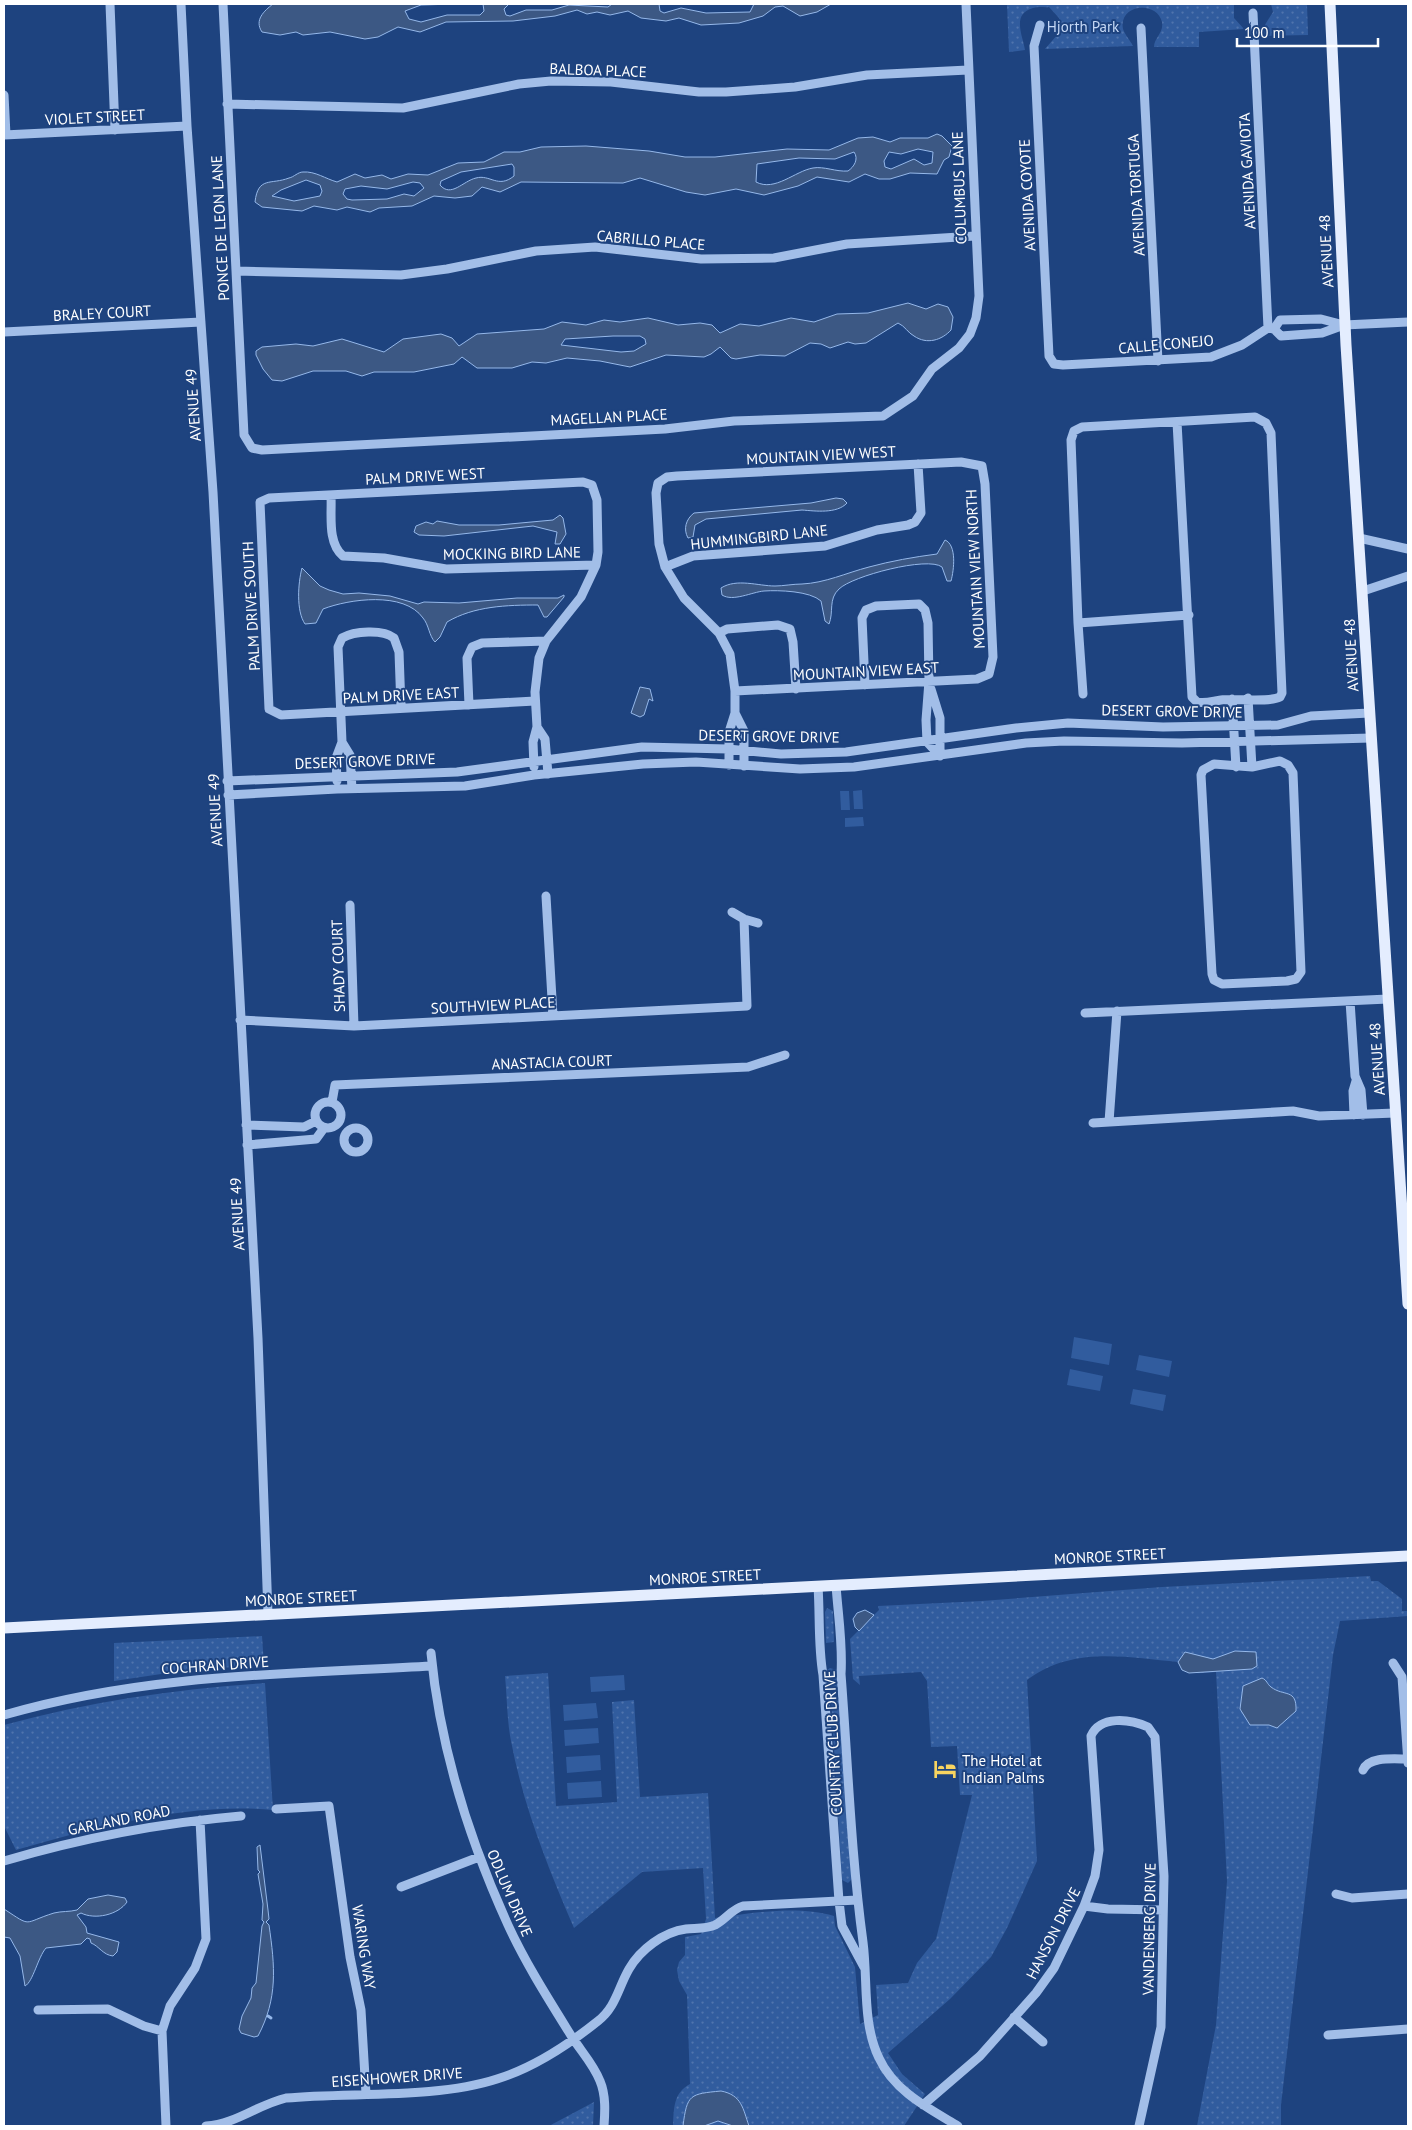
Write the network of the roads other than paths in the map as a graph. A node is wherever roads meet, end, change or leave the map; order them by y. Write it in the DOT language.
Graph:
graph roads {
  1 [pos="110,4"];
  2 [pos="182,4"];
  3 [pos="223,4"];
  4 [pos="966,4"];
  5 [pos="1330,4"];
  6 [pos="1253,13"];
  7 [pos="1040,25"];
  8 [pos="1141,28"];
  9 [pos="968,70"];
  10 [pos="4,95"];
  11 [pos="227,104"];
  12 [pos="187,126"];
  13 [pos="115,130"];
  14 [pos="5,135"];
  15 [pos="975,236"];
  16 [pos="236,271"];
  17 [pos="201,322"];
  18 [pos="1408,322"];
  19 [pos="1344,325"];
  20 [pos="1271,328"];
  21 [pos="4,332"];
  22 [pos="944,358"];
  23 [pos="1158,361"];
  24 [pos="1054,364"];
  25 [pos="1177,422"];
  26 [pos="252,448"];
  27 [pos="918,464"];
  28 [pos="984,471"];
  29 [pos="331,496"];
  30 [pos="260,502"];
  31 [pos="1359,538"];
  32 [pos="1408,549"];
  33 [pos="596,565"];
  34 [pos="665,567"];
  35 [pos="1408,576"];
  36 [pos="1363,591"];
  37 [pos="1189,615"];
  38 [pos="1078,623"];
  39 [pos="719,633"];
  40 [pos="546,641"];
  41 [pos="993,666"];
  42 [pos="929,681"];
  43 [pos="865,685"];
  44 [pos="796,689"];
  45 [pos="735,692"];
  46 [pos="1083,694"];
  47 [pos="1248,698"];
  48 [pos="1232,699"];
  49 [pos="535,701"];
  50 [pos="469,705"];
  51 [pos="401,708"];
  52 [pos="269,709"];
  53 [pos="341,712"];
  54 [pos="735,713"];
  55 [pos="1369,713"];
  56 [pos="1278,725"];
  57 [pos="1234,726"];
  58 [pos="1249,726"];
  59 [pos="537,727"];
  60 [pos="1371,738"];
  61 [pos="941,740"];
  62 [pos="1234,740"];
  63 [pos="1250,740"];
  64 [pos="1279,740"];
  65 [pos="342,742"];
  66 [pos="927,742"];
  67 [pos="728,749"];
  68 [pos="744,750"];
  69 [pos="940,756"];
  70 [pos="547,760"];
  71 [pos="533,761"];
  72 [pos="728,765"];
  73 [pos="744,766"];
  74 [pos="1252,767"];
  75 [pos="1236,768"];
  76 [pos="548,774"];
  77 [pos="534,775"];
  78 [pos="337,776"];
  79 [pos="352,776"];
  80 [pos="227,781"];
  81 [pos="352,788"];
  82 [pos="337,789"];
  83 [pos="228,795"];
  84 [pos="546,896"];
  85 [pos="350,905"];
  86 [pos="732,912"];
  87 [pos="744,919"];
  88 [pos="758,923"];
  89 [pos="1388,999"];
  90 [pos="1350,1002"];
  91 [pos="1117,1011"];
  92 [pos="1085,1013"];
  93 [pos="553,1016"];
  94 [pos="240,1020"];
  95 [pos="354,1026"];
  96 [pos="785,1055"];
  97 [pos="332,1102"];
  98 [pos="1396,1112"];
  99 [pos="1359,1115"];
  100 [pos="316,1121"];
  101 [pos="1109,1122"];
  102 [pos="1094,1123"];
  103 [pos="338,1124"];
  104 [pos="246,1125"];
  105 [pos="324,1128"];
  106 [pos="348,1132"];
  107 [pos="247,1145"];
  108 [pos="1408,1304"];
  109 [pos="1408,1556"];
  110 [pos="836,1585"];
  111 [pos="818,1586"];
  112 [pos="268,1614"];
  113 [pos="4,1628"];
  114 [pos="431,1653"];
  115 [pos="1393,1663"];
  116 [pos="432,1666"];
  117 [pos="4,1714"];
  118 [pos="1153,1730"];
  119 [pos="1408,1758"];
  120 [pos="1408,1763"];
  121 [pos="1362,1770"];
  122 [pos="276,1809"];
  123 [pos="241,1816"];
  124 [pos="200,1820"];
  125 [pos="479,1857"];
  126 [pos="4,1861"];
  127 [pos="401,1887"];
  128 [pos="1336,1894"];
  129 [pos="1408,1894"];
  130 [pos="857,1900"];
  131 [pos="838,1901"];
  132 [pos="1084,1906"];
  133 [pos="1163,1910"];
  134 [pos="866,1971"];
  135 [pos="38,2010"];
  136 [pos="1014,2017"];
  137 [pos="1408,2029"];
  138 [pos="162,2031"];
  139 [pos="1328,2035"];
  140 [pos="573,2039"];
  141 [pos="1043,2042"];
  142 [pos="366,2094"];
  143 [pos="923,2105"];
  144 [pos="166,2126"];
  145 [pos="206,2126"];
  146 [pos="604,2126"];
  147 [pos="958,2126"];
  148 [pos="1139,2126"];
  1 -- 13 [label="street"];
  2 -- 12 [label="street, AVENUE 49"];
  3 -- 11 [label="street, PONCE DE LEON LANE"];
  4 -- 9 [label="street, COLUMBUS LANE"];
  5 -- 19 [label="main road, AVENUE 48"];
  6 -- 20 [label="street, AVENIDA GAVIOTA"];
  7 -- 24 [label="street, AVENIDA COYOTE"];
  8 -- 23 [label="street, AVENIDA TORTUGA"];
  9 -- 11 [label="street, BALBOA PLACE"];
  9 -- 15 [label="street, COLUMBUS LANE"];
  10 -- 14 [label="street"];
  11 -- 16 [label="street, PONCE DE LEON LANE"];
  12 -- 13 [label="street, VIOLET STREET"];
  12 -- 17 [label="street, AVENUE 49"];
  13 -- 14 [label="street, VIOLET STREET"];
  15 -- 16 [label="street, CABRILLO PLACE"];
  15 -- 22 [label="street, COLUMBUS LANE"];
  16 -- 26 [label="street, PONCE DE LEON LANE"];
  17 -- 21 [label="street, BRALEY COURT"];
  17 -- 80 [label="street, AVENUE 49"];
  18 -- 19 [label="street"];
  19 -- 20 [label="street, CALLE CONEJO"];
  19 -- 20 [label="street"];
  19 -- 31 [label="main road, AVENUE 48"];
  20 -- 23 [label="street, CALLE CONEJO"];
  22 -- 26 [label="street, MAGELLAN PLACE"];
  23 -- 24 [label="street, CALLE CONEJO"];
  25 -- 37 [label="street"];
  25 -- 38 [label="street"];
  25 -- 47 [label="street"];
  27 -- 28 [label="street, MOUNTAIN VIEW WEST"];
  27 -- 34 [label="street, HUMMINGBIRD LANE"];
  27 -- 34 [label="street, MOUNTAIN VIEW WEST"];
  28 -- 41 [label="street, MOUNTAIN VIEW NORTH"];
  29 -- 30 [label="street, PALM DRIVE WEST"];
  29 -- 33 [label="street, MOCKING BIRD LANE"];
  29 -- 33 [label="street, PALM DRIVE WEST"];
  30 -- 52 [label="street, PALM DRIVE SOUTH"];
  31 -- 32 [label="street"];
  31 -- 36 [label="main road, AVENUE 48"];
  33 -- 40 [label="street"];
  34 -- 39 [label="street"];
  35 -- 36 [label="street"];
  36 -- 55 [label="main road, AVENUE 48"];
  37 -- 38 [label="street"];
  37 -- 48 [label="street"];
  38 -- 46 [label="street"];
  39 -- 44 [label="street"];
  39 -- 45 [label="street"];
  40 -- 49 [label="street"];
  40 -- 50 [label="street"];
  41 -- 42 [label="street, MOUNTAIN VIEW EAST"];
  42 -- 43 [label="street, MOUNTAIN VIEW EAST"];
  42 -- 43 [label="street"];
  42 -- 61 [label="street"];
  42 -- 66 [label="street"];
  43 -- 44 [label="street, MOUNTAIN VIEW EAST"];
  44 -- 45 [label="street, MOUNTAIN VIEW EAST"];
  45 -- 54 [label="street"];
  47 -- 48 [label="street"];
  47 -- 58 [label="street"];
  48 -- 57 [label="street"];
  49 -- 50 [label="street, PALM DRIVE EAST"];
  49 -- 59 [label="street"];
  50 -- 51 [label="street, PALM DRIVE EAST"];
  51 -- 53 [label="street, PALM DRIVE EAST"];
  51 -- 53 [label="street"];
  52 -- 53 [label="street, PALM DRIVE EAST"];
  53 -- 65 [label="street"];
  54 -- 67 [label="street"];
  54 -- 68 [label="street"];
  55 -- 56 [label="street, DESERT GROVE DRIVE"];
  55 -- 60 [label="main road, AVENUE 48"];
  56 -- 58 [label="street, DESERT GROVE DRIVE"];
  56 -- 64 [label="street"];
  57 -- 58 [label="street, DESERT GROVE DRIVE"];
  57 -- 61 [label="street, DESERT GROVE DRIVE"];
  57 -- 62 [label="street"];
  58 -- 63 [label="street"];
  59 -- 70 [label="street"];
  59 -- 71 [label="street"];
  60 -- 64 [label="street, DESERT GROVE DRIVE"];
  60 -- 89 [label="main road, AVENUE 48"];
  61 -- 66 [label="street, DESERT GROVE DRIVE"];
  61 -- 69 [label="street"];
  62 -- 63 [label="street, DESERT GROVE DRIVE"];
  62 -- 69 [label="street, DESERT GROVE DRIVE"];
  62 -- 75 [label="street"];
  63 -- 64 [label="street, DESERT GROVE DRIVE"];
  63 -- 74 [label="street"];
  65 -- 78 [label="street"];
  65 -- 79 [label="street"];
  66 -- 68 [label="street, DESERT GROVE DRIVE"];
  66 -- 69 [label="street"];
  67 -- 68 [label="street, DESERT GROVE DRIVE"];
  67 -- 70 [label="street, DESERT GROVE DRIVE"];
  67 -- 72 [label="street"];
  68 -- 73 [label="street"];
  69 -- 73 [label="street, DESERT GROVE DRIVE"];
  70 -- 71 [label="street, DESERT GROVE DRIVE"];
  70 -- 76 [label="street"];
  71 -- 77 [label="street"];
  71 -- 79 [label="street, DESERT GROVE DRIVE"];
  72 -- 73 [label="street, DESERT GROVE DRIVE"];
  72 -- 76 [label="street, DESERT GROVE DRIVE"];
  74 -- 75 [label="street"];
  74 -- 75 [label="street"];
  76 -- 77 [label="street, DESERT GROVE DRIVE"];
  77 -- 81 [label="street, DESERT GROVE DRIVE"];
  78 -- 79 [label="street, DESERT GROVE DRIVE"];
  78 -- 80 [label="street, DESERT GROVE DRIVE"];
  78 -- 82 [label="street"];
  79 -- 81 [label="street"];
  80 -- 83 [label="street, AVENUE 49"];
  81 -- 82 [label="street, DESERT GROVE DRIVE"];
  82 -- 83 [label="street, DESERT GROVE DRIVE"];
  83 -- 94 [label="street, AVENUE 49"];
  84 -- 93 [label="street"];
  85 -- 95 [label="street, SHADY COURT"];
  86 -- 87 [label="street"];
  87 -- 88 [label="street"];
  87 -- 93 [label="street, SOUTHVIEW PLACE"];
  89 -- 90 [label="street"];
  89 -- 98 [label="main road, AVENUE 48"];
  90 -- 91 [label="street"];
  90 -- 99 [label="street"];
  91 -- 92 [label="street"];
  91 -- 101 [label="street"];
  93 -- 95 [label="street, SOUTHVIEW PLACE"];
  94 -- 95 [label="street, SOUTHVIEW PLACE"];
  94 -- 104 [label="street, AVENUE 49"];
  96 -- 97 [label="street, ANASTACIA COURT"];
  97 -- 100 [label="street, ANASTACIA COURT"];
  97 -- 103 [label="street"];
  98 -- 99 [label="street"];
  98 -- 108 [label="main road, AVENUE 48"];
  99 -- 101 [label="street"];
  100 -- 104 [label="street"];
  100 -- 105 [label="street"];
  101 -- 102 [label="street"];
  103 -- 105 [label="street"];
  103 -- 106 [label="street"];
  104 -- 107 [label="street, AVENUE 49"];
  105 -- 107 [label="street"];
  107 -- 112 [label="street, AVENUE 49"];
  109 -- 110 [label="main road, MONROE STREET"];
  110 -- 111 [label="main road, MONROE STREET"];
  110 -- 130 [label="street, COUNTRY CLUB DRIVE"];
  111 -- 112 [label="main road, MONROE STREET"];
  111 -- 131 [label="street, COUNTRY CLUB DRIVE"];
  112 -- 113 [label="main road, MONROE STREET"];
  114 -- 116 [label="street, ODLUM DRIVE"];
  115 -- 119 [label="street"];
  116 -- 117 [label="street, COCHRAN DRIVE"];
  116 -- 125 [label="street, ODLUM DRIVE"];
  118 -- 132 [label="street, HANSON DRIVE"];
  118 -- 133 [label="street, VANDENBERG DRIVE"];
  119 -- 120 [label="street"];
  119 -- 121 [label="street"];
  122 -- 142 [label="street, WARING WAY"];
  123 -- 124 [label="street, GARLAND ROAD"];
  124 -- 126 [label="street, GARLAND ROAD"];
  124 -- 138 [label="street"];
  125 -- 127 [label="street"];
  125 -- 140 [label="street, ODLUM DRIVE"];
  128 -- 129 [label="street"];
  130 -- 131 [label="street, EISENHOWER DRIVE"];
  130 -- 134 [label="street, COUNTRY CLUB DRIVE"];
  131 -- 134 [label="street, COUNTRY CLUB DRIVE"];
  131 -- 140 [label="street, EISENHOWER DRIVE"];
  132 -- 133 [label="street"];
  132 -- 136 [label="street, HANSON DRIVE"];
  133 -- 148 [label="street, VANDENBERG DRIVE"];
  134 -- 143 [label="street, COUNTRY CLUB DRIVE"];
  135 -- 138 [label="street"];
  136 -- 141 [label="street"];
  136 -- 143 [label="street, HANSON DRIVE"];
  137 -- 139 [label="street"];
  138 -- 144 [label="street"];
  140 -- 142 [label="street, EISENHOWER DRIVE"];
  140 -- 146 [label="street, ODLUM DRIVE"];
  142 -- 145 [label="street, EISENHOWER DRIVE"];
  143 -- 147 [label="street, COUNTRY CLUB DRIVE"];
}
